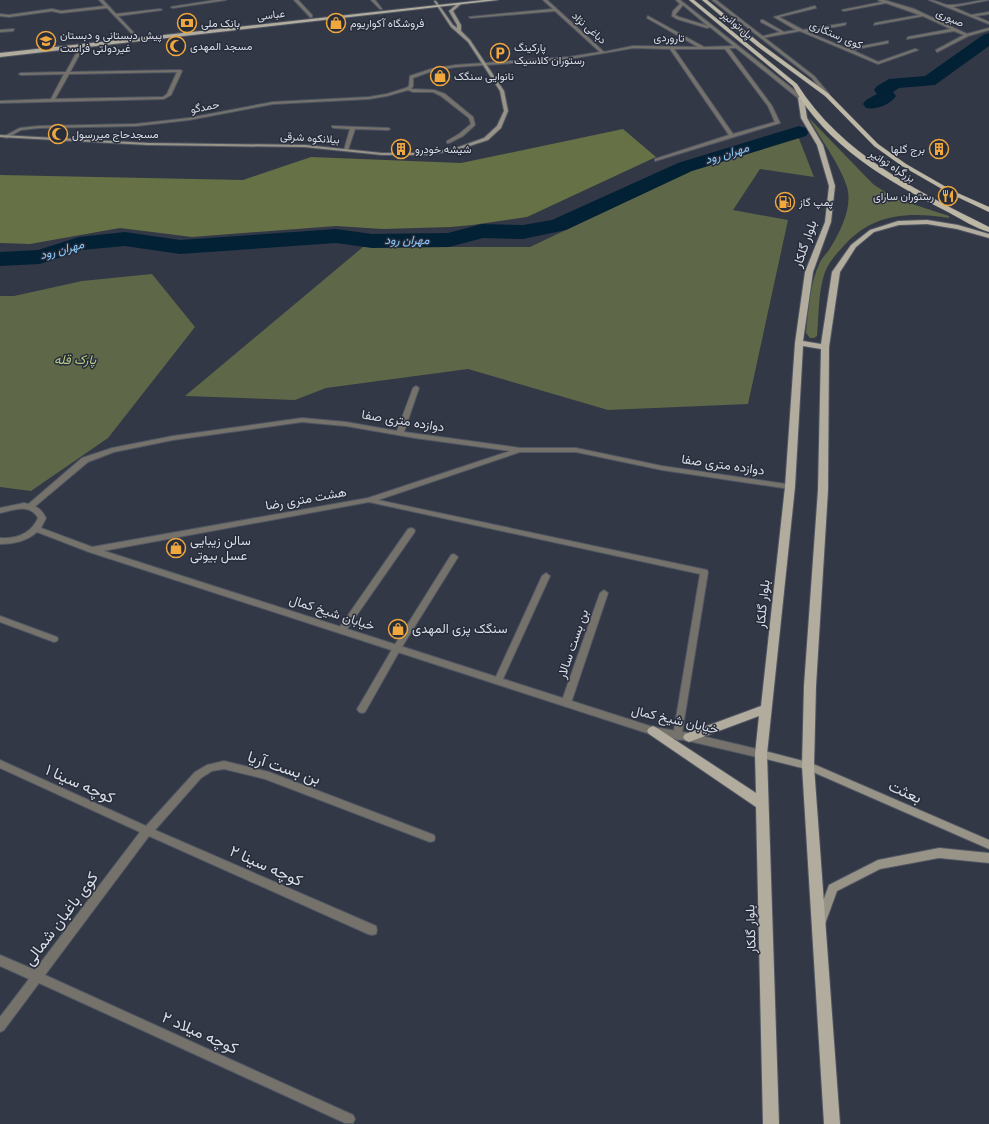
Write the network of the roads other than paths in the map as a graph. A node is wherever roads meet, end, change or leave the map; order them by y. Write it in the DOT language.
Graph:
graph roads {
  1 [pos="101,0"];
  2 [pos="224,0"];
  3 [pos="296,0"];
  4 [pos="373,0"];
  5 [pos="454,0"];
  6 [pos="496,0"];
  7 [pos="545,0"];
  8 [pos="678,0"];
  9 [pos="691,0"];
  10 [pos="704,0"];
  11 [pos="714,0"];
  12 [pos="880,0"];
  13 [pos="930,0"];
  14 [pos="988,0"];
  15 [pos="886,2"];
  16 [pos="436,4"];
  17 [pos="459,4"];
  18 [pos="682,4"];
  19 [pos="108,7"];
  20 [pos="173,7"];
  21 [pos="814,7"];
  22 [pos="947,7"];
  23 [pos="381,8"];
  24 [pos="160,10"];
  25 [pos="556,10"];
  26 [pos="844,10"];
  27 [pos="989,13"];
  28 [pos="0,15"];
  29 [pos="116,15"];
  30 [pos="923,15"];
  31 [pos="311,16"];
  32 [pos="969,16"];
  33 [pos="471,17"];
  34 [pos="648,17"];
  35 [pos="762,21"];
  36 [pos="989,23"];
  37 [pos="845,24"];
  38 [pos="875,24"];
  39 [pos="713,29"];
  40 [pos="989,29"];
  41 [pos="13,30"];
  42 [pos="801,30"];
  43 [pos="953,30"];
  44 [pos="0,31"];
  45 [pos="459,31"];
  46 [pos="784,33"];
  47 [pos="134,35"];
  48 [pos="967,35"];
  49 [pos="762,37"];
  50 [pos="908,38"];
  51 [pos="887,42"];
  52 [pos="82,46"];
  53 [pos="735,46"];
  54 [pos="22,47"];
  55 [pos="671,47"];
  56 [pos="726,47"];
  57 [pos="704,48"];
  58 [pos="847,50"];
  59 [pos="916,50"];
  60 [pos="937,51"];
  61 [pos="603,53"];
  62 [pos="0,55"];
  63 [pos="483,63"];
  64 [pos="784,63"];
  65 [pos="772,64"];
  66 [pos="67,73"];
  67 [pos="21,74"];
  68 [pos="408,89"];
  69 [pos="827,95"];
  70 [pos="802,98"];
  71 [pos="52,101"];
  72 [pos="0,102"];
  73 [pos="334,127"];
  74 [pos="353,128"];
  75 [pos="388,130"];
  76 [pos="2,136"];
  77 [pos="732,136"];
  78 [pos="449,142"];
  79 [pos="346,150"];
  80 [pos="657,160"];
  81 [pos="989,210"];
  82 [pos="989,230"];
  83 [pos="989,236"];
  84 [pos="799,343"];
  85 [pos="825,347"];
  86 [pos="416,388"];
  87 [pos="400,433"];
  88 [pos="520,450"];
  89 [pos="790,487"];
  90 [pos="369,500"];
  91 [pos="29,507"];
  92 [pos="0,511"];
  93 [pos="37,529"];
  94 [pos="411,530"];
  95 [pos="0,541"];
  96 [pos="92,550"];
  97 [pos="454,557"];
  98 [pos="546,576"];
  99 [pos="604,593"];
  100 [pos="0,620"];
  101 [pos="342,630"];
  102 [pos="54,639"];
  103 [pos="397,648"];
  104 [pos="498,681"];
  105 [pos="566,703"];
  106 [pos="362,709"];
  107 [pos="765,710"];
  108 [pos="653,731"];
  109 [pos="684,736"];
  110 [pos="761,754"];
  111 [pos="0,764"];
  112 [pos="808,766"];
  113 [pos="762,804"];
  114 [pos="147,831"];
  115 [pos="430,838"];
  116 [pos="989,845"];
  117 [pos="989,858"];
  118 [pos="818,929"];
  119 [pos="372,930"];
  120 [pos="0,960"];
  121 [pos="37,977"];
  122 [pos="0,1026"];
  123 [pos="349,1119"];
  124 [pos="771,1124"];
  125 [pos="832,1124"];
  1 -- 19 [label="street"];
  2 -- 20 [label="street"];
  3 -- 31 [label="street"];
  4 -- 23 [label="street"];
  5 -- 16 [label="main road, عباسى"];
  6 -- 17 [label="main road, عباسى"];
  7 -- 25 [label="street, دباغی نژاد"];
  8 -- 18 [label="street, بزرگراه توانیر"];
  9 -- 65 [label="highway, پل توانیر"];
  10 -- 64 [label="highway, پل توانیر"];
  11 -- 49 [label="street, بزرگراه توانیر"];
  12 -- 15 [label="street, صبوری"];
  13 -- 22 [label="street"];
  14 -- 22 [label="street"];
  15 -- 26 [label="street"];
  15 -- 30 [label="street, صبوری"];
  16 -- 17 [label="main road, عباسى"];
  16 -- 23 [label="main road, عباسى"];
  16 -- 45 [label="main road, بیلانکوه شرقی"];
  16 -- 52 [label="main road, عباسى"];
  17 -- 45 [label="main road, بیلانکوه شرقی"];
  18 -- 39 [label="street, بزرگراه توانیر"];
  18 -- 39 [label="street"];
  19 -- 28 [label="street"];
  19 -- 29 [label="street"];
  21 -- 42 [label="street"];
  22 -- 32 [label="street"];
  23 -- 31 [label="main road, عباسى"];
  24 -- 29 [label="street"];
  25 -- 33 [label="street"];
  25 -- 61 [label="street, دباغی نژاد"];
  27 -- 32 [label="street"];
  29 -- 47 [label="street"];
  30 -- 38 [label="street"];
  30 -- 43 [label="street, صبوری"];
  31 -- 47 [label="main road, عباسى"];
  32 -- 36 [label="street"];
  34 -- 57 [label="street"];
  35 -- 46 [label="street"];
  37 -- 42 [label="street"];
  39 -- 53 [label="street, بزرگراه توانیر"];
  40 -- 48 [label="street"];
  41 -- 44 [label="street"];
  42 -- 46 [label="street, کوی رستگاری"];
  42 -- 58 [label="street, کوی رستگاری"];
  43 -- 48 [label="street, صبوری"];
  43 -- 50 [label="street"];
  45 -- 63 [label="main road, بیلانکوه شرقی"];
  46 -- 49 [label="street, کوی رستگاری"];
  47 -- 54 [label="main road, عباسى"];
  48 -- 60 [label="street"];
  49 -- 69 [label="street, بزرگراه توانیر"];
  51 -- 58 [label="street"];
  52 -- 62 [label="main road, عباسى"];
  52 -- 66 [label="street"];
  53 -- 56 [label="street, تاروردی"];
  53 -- 70 [label="street, بزرگراه توانیر"];
  55 -- 57 [label="street, تاروردی"];
  55 -- 61 [label="street, تاروردی"];
  55 -- 77 [label="street"];
  56 -- 57 [label="street, تاروردی"];
  56 -- 77 [label="street"];
  58 -- 59 [label="street, کوی رستگاری"];
  61 -- 63 [label="street, تاروردی"];
  63 -- 68 [label="street, تاروردی"];
  63 -- 79 [label="main road, بیلانکوه شرقی"];
  64 -- 69 [label="highway, بزرگراه توانیر"];
  65 -- 70 [label="highway, بزرگراه توانیر"];
  66 -- 67 [label="street"];
  66 -- 71 [label="street"];
  66 -- 71 [label="street"];
  68 -- 76 [label="street, حمدگو"];
  68 -- 78 [label="street"];
  69 -- 81 [label="highway, بزرگراه توانیر"];
  70 -- 82 [label="highway, بزرگراه توانیر"];
  70 -- 84 [label="main road, بلوار گلکار"];
  71 -- 72 [label="street"];
  73 -- 74 [label="street"];
  74 -- 75 [label="street"];
  74 -- 79 [label="street"];
  76 -- 79 [label="main road, بیلانکوه شرقی"];
  77 -- 80 [label="street"];
  83 -- 85 [label="main road"];
  84 -- 85 [label="main road"];
  84 -- 89 [label="main road, بلوار گلکار"];
  85 -- 112 [label="main road"];
  86 -- 87 [label="street"];
  87 -- 88 [label="street, دوازده متری صفا"];
  87 -- 91 [label="street, دوازده متری صفا"];
  88 -- 89 [label="street, دوازده متری صفا"];
  88 -- 90 [label="street, هشت متری رضا"];
  89 -- 107 [label="main road, بلوار گلکار"];
  90 -- 96 [label="street, هشت متری رضا"];
  90 -- 109 [label="street"];
  91 -- 92 [label="street"];
  91 -- 93 [label="street"];
  93 -- 95 [label="street"];
  93 -- 96 [label="street, خیابان شیخ کمال"];
  94 -- 101 [label="street"];
  96 -- 101 [label="street, خیابان شیخ کمال"];
  97 -- 103 [label="street"];
  98 -- 104 [label="street"];
  99 -- 105 [label="street, بن بست سالار"];
  100 -- 102 [label="street"];
  101 -- 103 [label="street, خیابان شیخ کمال"];
  103 -- 104 [label="street, خیابان شیخ کمال"];
  103 -- 106 [label="street"];
  104 -- 105 [label="street, خیابان شیخ کمال"];
  105 -- 108 [label="street, خیابان شیخ کمال"];
  107 -- 109 [label="main road"];
  107 -- 110 [label="main road, بلوار گلکار"];
  108 -- 109 [label="street, خیابان شیخ کمال"];
  108 -- 113 [label="main road"];
  109 -- 110 [label="street, خیابان شیخ کمال"];
  110 -- 112 [label="main road, بعثت"];
  110 -- 113 [label="main road, بلوار گلکار"];
  111 -- 114 [label="street, کوچه سینا ۱"];
  112 -- 116 [label="main road, بعثت"];
  112 -- 118 [label="main road"];
  113 -- 124 [label="main road, بلوار گلکار"];
  114 -- 115 [label="street, بن بست آریا"];
  114 -- 119 [label="street, کوچه سینا ۲"];
  114 -- 121 [label="street, کوی باغبان شمالی"];
  117 -- 118 [label="main road"];
  118 -- 125 [label="main road"];
  120 -- 121 [label="street, کوچه میلاد ۲"];
  121 -- 122 [label="street, کوی باغبان شمالی"];
  121 -- 123 [label="street, کوچه میلاد ۲"];
}
